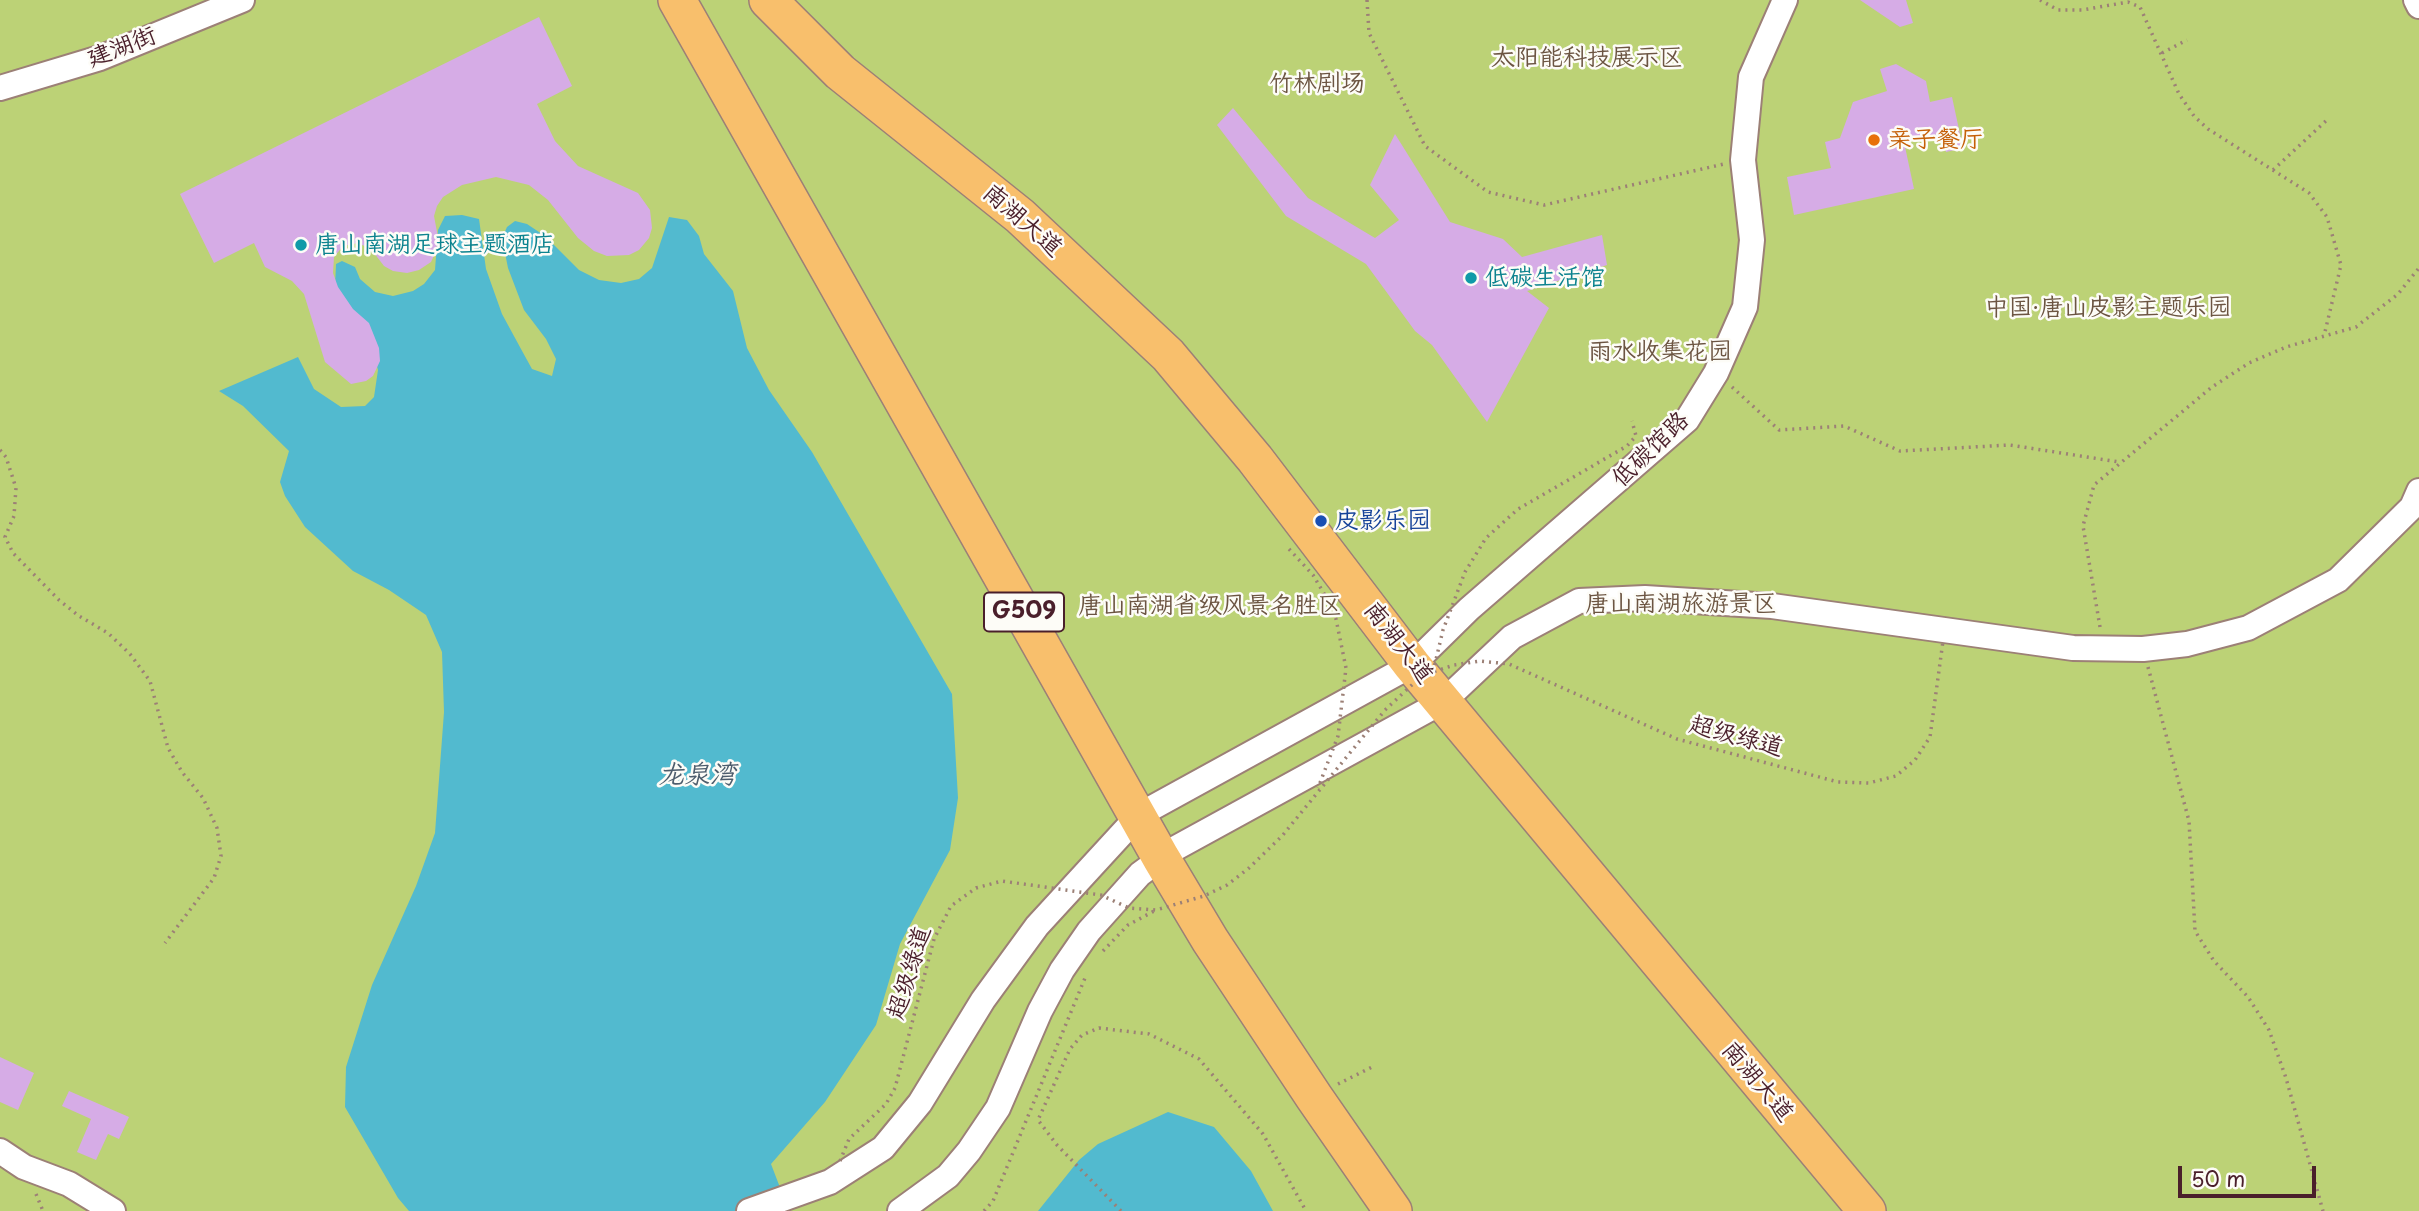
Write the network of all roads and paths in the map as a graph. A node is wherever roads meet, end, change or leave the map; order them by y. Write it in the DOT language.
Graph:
graph roads {
  1 [pos="242,0"];
  2 [pos="677,0"];
  3 [pos="768,0"];
  4 [pos="1367,0"];
  5 [pos="1785,0"];
  6 [pos="2040,0"];
  7 [pos="2416,0"];
  8 [pos="2419,6"];
  9 [pos="2187,40"];
  10 [pos="2162,53"];
  11 [pos="0,89"];
  12 [pos="2328,119"];
  13 [pos="1743,160"];
  14 [pos="2273,170"];
  15 [pos="2419,268"];
  16 [pos="2324,336"];
  17 [pos="1716,373"];
  18 [pos="1632,421"];
  19 [pos="0,450"];
  20 [pos="2119,462"];
  21 [pos="2417,500"];
  22 [pos="3,536"];
  23 [pos="1289,549"];
  24 [pos="1943,641"];
  25 [pos="2143,649"];
  26 [pos="2104,650"];
  27 [pos="1430,679"];
  28 [pos="1317,794"];
  29 [pos="1139,815"];
  30 [pos="1161,858"];
  31 [pos="1156,910"];
  32 [pos="165,943"];
  33 [pos="1097,958"];
  34 [pos="1090,968"];
  35 [pos="1374,1066"];
  36 [pos="1314,1097"];
  37 [pos="0,1151"];
  38 [pos="840,1161"];
  39 [pos="113,1211"];
  40 [pos="749,1211"];
  41 [pos="900,1211"];
  42 [pos="984,1211"];
  43 [pos="1121,1211"];
  44 [pos="1306,1211"];
  45 [pos="1393,1211"];
  46 [pos="1867,1211"];
  47 [pos="2323,1211"];
  1 -- 11 [label="street, 建湖街"];
  2 -- 29 [label="highway, G509"];
  3 -- 27 [label="highway, 南湖大道"];
  4 -- 13 [label="path"];
  5 -- 13 [label="street, 低碳馆路"];
  6 -- 10 [label="path"];
  7 -- 8 [label="street"];
  9 -- 10 [label="path"];
  10 -- 14 [label="path"];
  12 -- 14 [label="path"];
  13 -- 17 [label="street, 低碳馆路"];
  14 -- 16 [label="path"];
  15 -- 16 [label="path"];
  16 -- 20 [label="path"];
  17 -- 20 [label="path"];
  17 -- 27 [label="street, 低碳馆路"];
  18 -- 27 [label="path, bridge"];
  19 -- 22 [label="path"];
  20 -- 26 [label="path"];
  21 -- 25 [label="street"];
  22 -- 32 [label="path"];
  23 -- 28 [label="path, 超级绿道, bridge"];
  24 -- 27 [label="path, 超级绿道, bridge"];
  25 -- 26 [label="street"];
  25 -- 47 [label="path"];
  26 -- 27 [label="street"];
  27 -- 28 [label="path, 超级绿道, bridge"];
  27 -- 29 [label="street"];
  27 -- 30 [label="street"];
  27 -- 46 [label="highway, 南湖大道"];
  28 -- 31 [label="path, 超级绿道, bridge"];
  29 -- 30 [label="highway, G509"];
  29 -- 40 [label="street"];
  30 -- 36 [label="highway, G509"];
  30 -- 41 [label="street"];
  31 -- 33 [label="path, 超级绿道"];
  31 -- 38 [label="path, 超级绿道, bridge"];
  34 -- 42 [label="path"];
  35 -- 36 [label="path"];
  36 -- 45 [label="highway, G509"];
  37 -- 39 [label="street"];
  43 -- 44 [label="path"];
}
